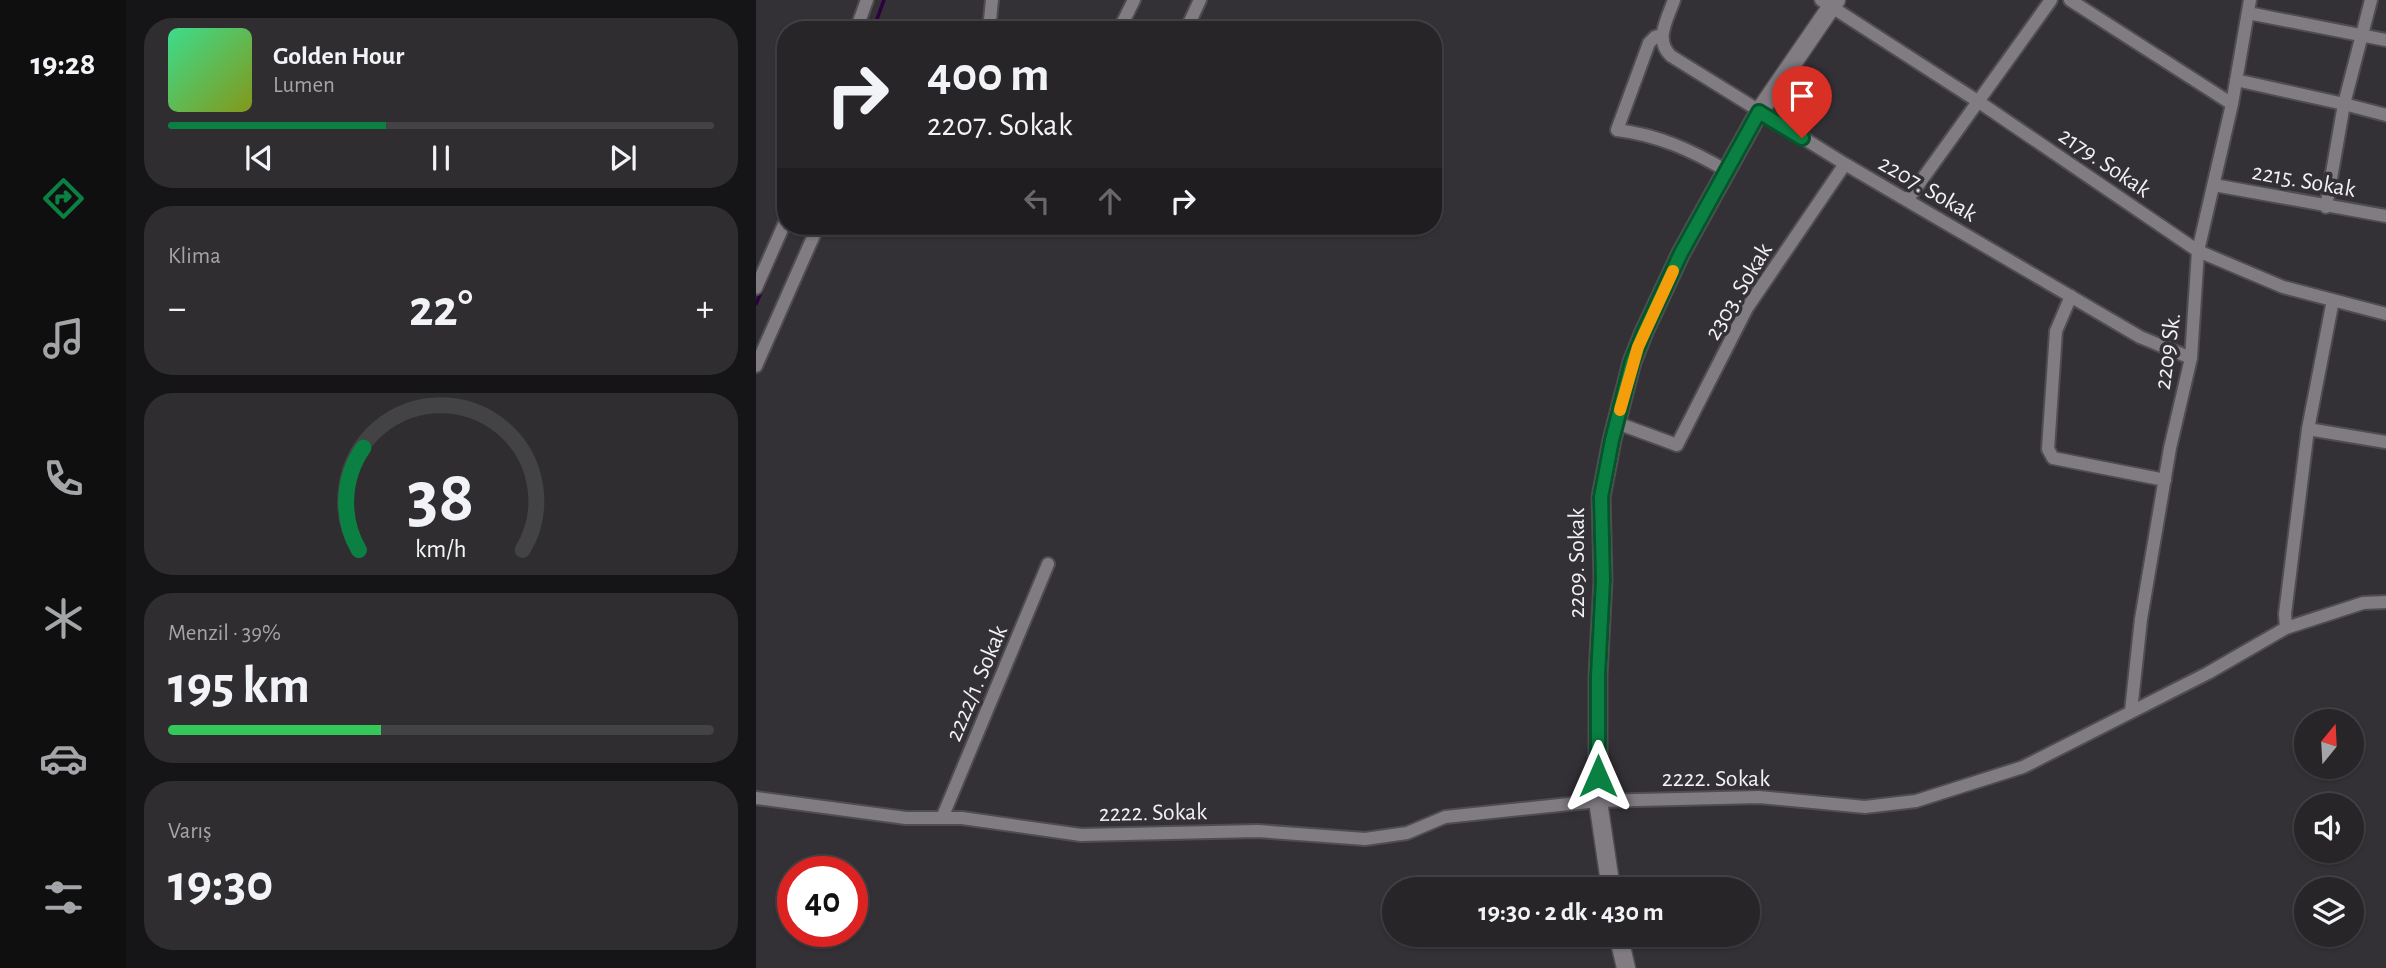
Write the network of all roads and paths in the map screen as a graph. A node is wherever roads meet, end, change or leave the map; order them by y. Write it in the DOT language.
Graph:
graph roads {
  1 [pos="867,0"];
  2 [pos="992,0"];
  3 [pos="1134,0"];
  4 [pos="1200,0"];
  5 [pos="1674,0"];
  6 [pos="2051,0"];
  7 [pos="2070,0"];
  8 [pos="2371,0"];
  9 [pos="1829,2"];
  10 [pos="2249,7"];
  11 [pos="859,21"];
  12 [pos="990,21"];
  13 [pos="1124,21"];
  14 [pos="1190,21"];
  15 [pos="1662,35"];
  16 [pos="2363,35"];
  17 [pos="2386,40"];
  18 [pos="2235,80"];
  19 [pos="1979,102"];
  20 [pos="2232,104"];
  21 [pos="2344,104"];
  22 [pos="1759,112"];
  23 [pos="2386,115"];
  24 [pos="1845,164"];
  25 [pos="1727,171"];
  26 [pos="2214,185"];
  27 [pos="1908,199"];
  28 [pos="2326,207"];
  29 [pos="2386,216"];
  30 [pos="779,235"];
  31 [pos="814,235"];
  32 [pos="2197,251"];
  33 [pos="756,288"];
  34 [pos="2071,296"];
  35 [pos="2333,300"];
  36 [pos="2386,314"];
  37 [pos="2190,358"];
  38 [pos="756,366"];
  39 [pos="1617,423"];
  40 [pos="2308,429"];
  41 [pos="2386,442"];
  42 [pos="2165,480"];
  43 [pos="1048,564"];
  44 [pos="2386,602"];
  45 [pos="2286,628"];
  46 [pos="2131,710"];
  47 [pos="756,798"];
  48 [pos="1598,801"];
  49 [pos="942,818"];
  50 [pos="1609,877"];
  51 [pos="1621,947"];
  52 [pos="1626,968"];
  1 -- 11 [label="street"];
  2 -- 12 [label="street"];
  3 -- 13 [label="street"];
  4 -- 14 [label="street"];
  5 -- 15 [label="street"];
  6 -- 19 [label="street"];
  7 -- 20 [label="street"];
  8 -- 16 [label="street"];
  9 -- 19 [label="street, 2179. Sokak"];
  9 -- 22 [label="street, 2209. Sokak"];
  10 -- 16 [label="street"];
  10 -- 18 [label="street, 2209 Sk."];
  15 -- 22 [label="street, 2207. Sokak"];
  15 -- 25 [label="street"];
  16 -- 17 [label="street"];
  16 -- 21 [label="street"];
  18 -- 20 [label="street, 2209 Sk."];
  18 -- 21 [label="street"];
  19 -- 27 [label="street"];
  19 -- 32 [label="street, 2179. Sokak"];
  20 -- 26 [label="street, 2209 Sk."];
  21 -- 23 [label="street"];
  21 -- 28 [label="street"];
  22 -- 24 [label="street, 2207. Sokak"];
  22 -- 25 [label="street, 2209. Sokak"];
  24 -- 27 [label="street, 2207. Sokak"];
  24 -- 39 [label="street, 2303. Sokak"];
  25 -- 39 [label="street, 2209. Sokak"];
  26 -- 28 [label="street, 2215. Sokak"];
  26 -- 32 [label="street, 2209 Sk."];
  27 -- 34 [label="street, 2207. Sokak"];
  28 -- 29 [label="street, 2215. Sokak"];
  30 -- 33 [label="street"];
  31 -- 38 [label="street"];
  32 -- 35 [label="street, 2179. Sokak"];
  32 -- 37 [label="street, 2209 Sk."];
  34 -- 37 [label="street, 2207. Sokak"];
  34 -- 42 [label="street"];
  35 -- 36 [label="street, 2179. Sokak"];
  35 -- 40 [label="street"];
  37 -- 42 [label="street, 2209 Sk."];
  39 -- 48 [label="street, 2209. Sokak"];
  40 -- 41 [label="street"];
  40 -- 45 [label="street"];
  42 -- 46 [label="street, 2209 Sk."];
  43 -- 49 [label="street, 2222/1. Sokak"];
  44 -- 45 [label="street, 2222. Sokak"];
  45 -- 46 [label="street, 2222. Sokak"];
  46 -- 48 [label="street, 2222. Sokak"];
  47 -- 49 [label="street, 2222. Sokak"];
  48 -- 49 [label="street, 2222. Sokak"];
  48 -- 50 [label="street, 2209. Sokak"];
  51 -- 52 [label="street"];
}
